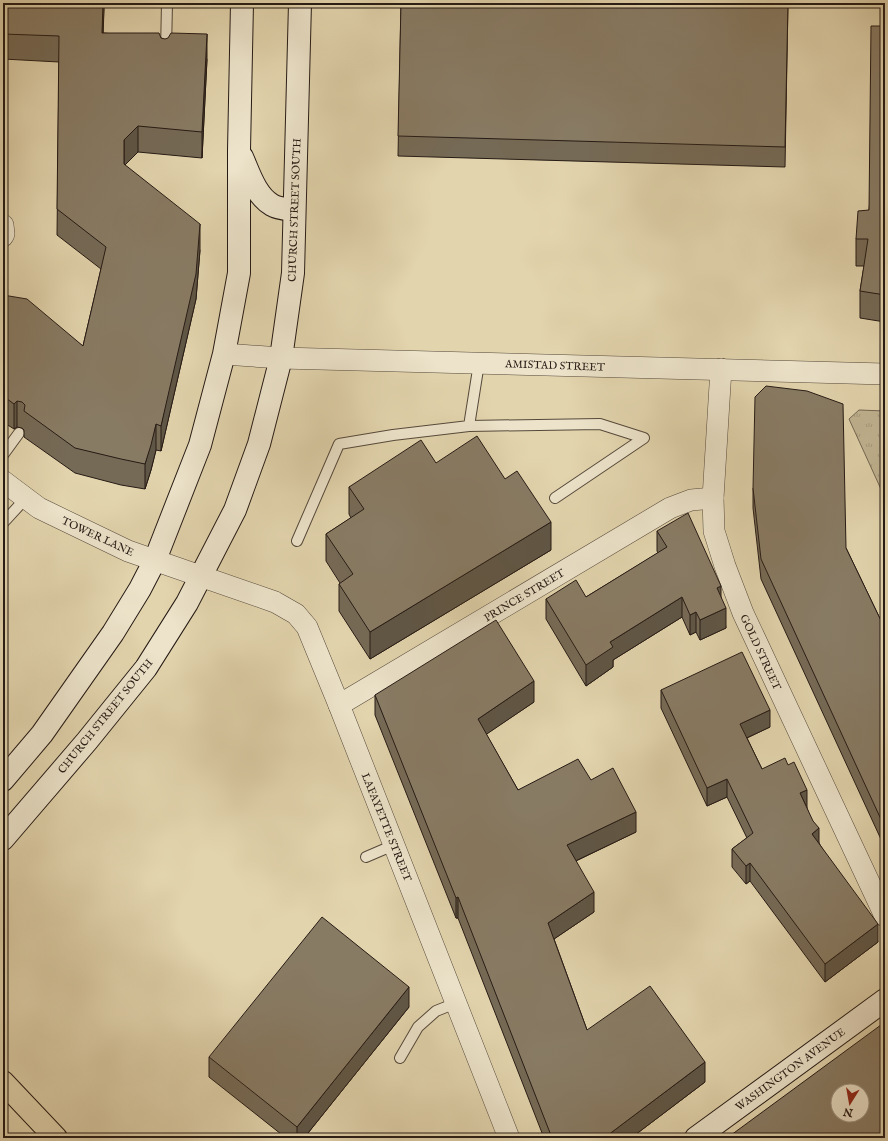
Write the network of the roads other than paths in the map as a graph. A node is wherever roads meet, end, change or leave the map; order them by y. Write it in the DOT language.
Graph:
graph roads {
  1 [pos="167,3"];
  2 [pos="242,3"];
  3 [pos="300,3"];
  4 [pos="166,58"];
  5 [pos="239,150"];
  6 [pos="294,210"];
  7 [pos="3,225"];
  8 [pos="3,236"];
  9 [pos="224,354"];
  10 [pos="281,358"];
  11 [pos="479,363"];
  12 [pos="721,369"];
  13 [pos="885,374"];
  14 [pos="469,426"];
  15 [pos="19,433"];
  16 [pos="3,454"];
  17 [pos="3,481"];
  18 [pos="26,498"];
  19 [pos="554,498"];
  20 [pos="713,498"];
  21 [pos="3,523"];
  22 [pos="297,540"];
  23 [pos="155,560"];
  24 [pos="201,576"];
  25 [pos="339,705"];
  26 [pos="3,780"];
  27 [pos="3,839"];
  28 [pos="394,845"];
  29 [pos="366,857"];
  30 [pos="885,916"];
  31 [pos="885,1000"];
  32 [pos="456,1003"];
  33 [pos="400,1058"];
  34 [pos="3,1082"];
  35 [pos="56,1138"];
  36 [pos="509,1138"];
  37 [pos="696,1138"];
  1 -- 4 [label="lane"];
  2 -- 5 [label="main road"];
  3 -- 6 [label="main road, CHURCH STREET SOUTH"];
  5 -- 6 [label="main road"];
  5 -- 9 [label="main road"];
  6 -- 10 [label="main road, CHURCH STREET SOUTH"];
  7 -- 8 [label="street"];
  9 -- 10 [label="street, AMISTAD STREET"];
  9 -- 23 [label="main road"];
  10 -- 11 [label="street, AMISTAD STREET"];
  10 -- 24 [label="main road, CHURCH STREET SOUTH"];
  11 -- 12 [label="street, AMISTAD STREET"];
  11 -- 14 [label="lane"];
  12 -- 13 [label="street, AMISTAD STREET"];
  12 -- 20 [label="street, GOLD STREET"];
  14 -- 19 [label="lane"];
  14 -- 22 [label="lane"];
  15 -- 16 [label="lane"];
  17 -- 18 [label="street, TOWER LANE"];
  18 -- 21 [label="lane"];
  18 -- 23 [label="street, TOWER LANE"];
  20 -- 25 [label="street, PRINCE STREET"];
  20 -- 30 [label="street, GOLD STREET"];
  23 -- 24 [label="street, TOWER LANE"];
  23 -- 26 [label="main road"];
  24 -- 25 [label="street, LAFAYETTE STREET"];
  24 -- 27 [label="main road, CHURCH STREET SOUTH"];
  25 -- 28 [label="street, LAFAYETTE STREET"];
  28 -- 29 [label="lane"];
  28 -- 32 [label="street, LAFAYETTE STREET"];
  31 -- 37 [label="main road, WASHINGTON AVENUE"];
  32 -- 33 [label="lane"];
  32 -- 36 [label="street, LAFAYETTE STREET"];
  34 -- 35 [label="highway"];
}
